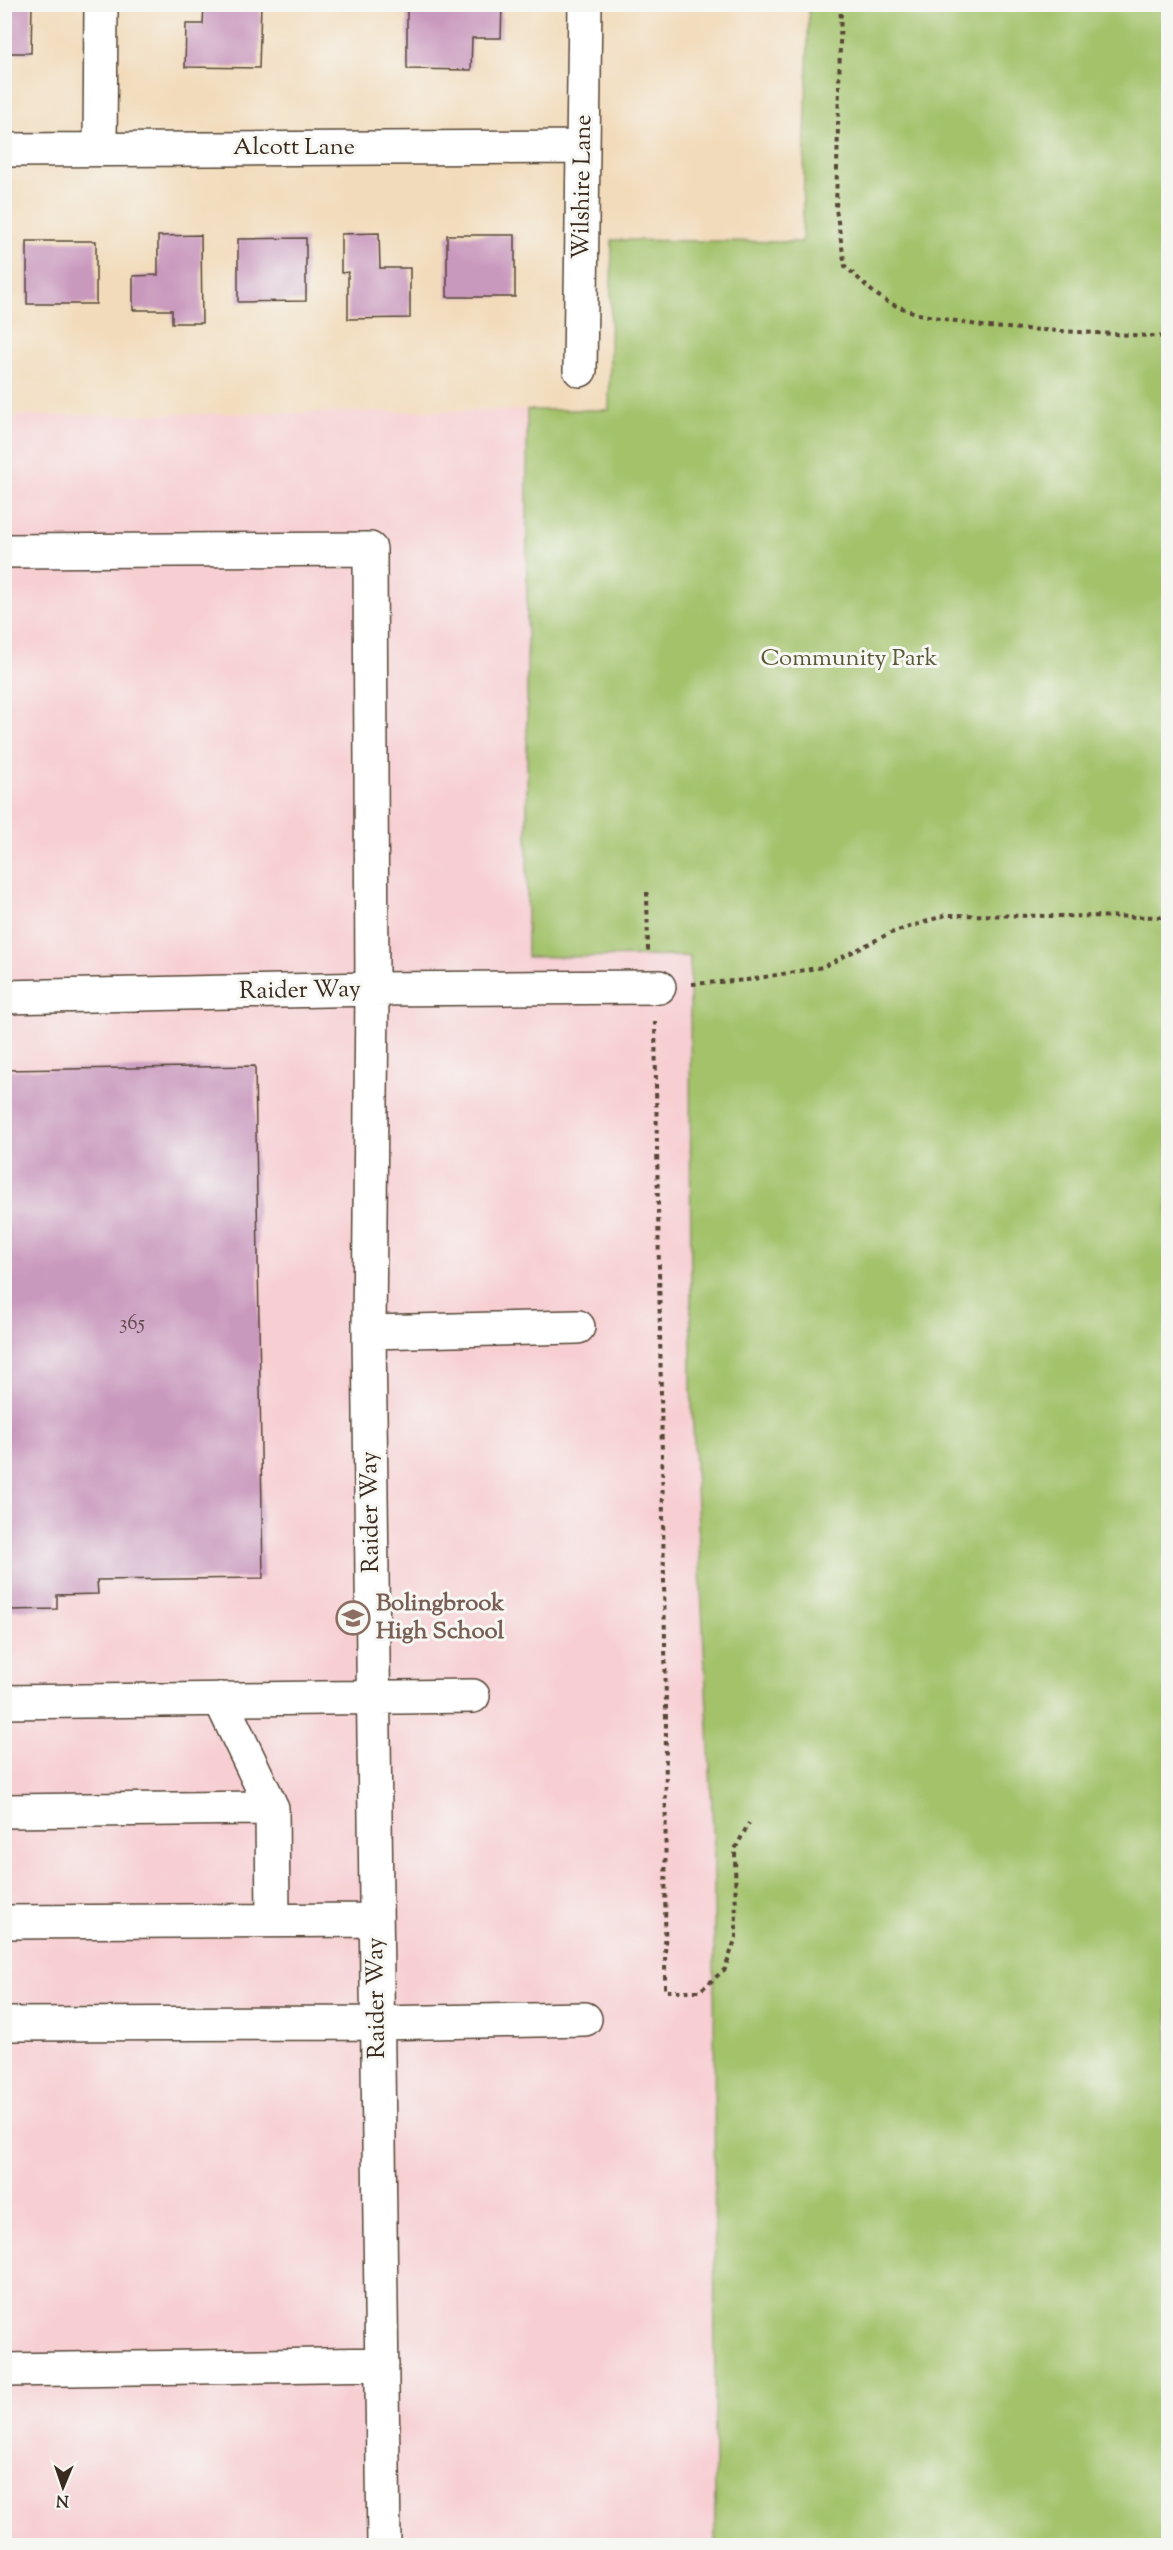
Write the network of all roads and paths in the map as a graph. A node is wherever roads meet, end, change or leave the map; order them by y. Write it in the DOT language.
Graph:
graph roads {
  1 [pos="101,4"];
  2 [pos="585,4"];
  3 [pos="841,4"];
  4 [pos="583,147"];
  5 [pos="100,148"];
  6 [pos="4,150"];
  7 [pos="1168,338"];
  8 [pos="580,370"];
  9 [pos="4,551"];
  10 [pos="647,892"];
  11 [pos="1168,917"];
  12 [pos="655,987"];
  13 [pos="372,989"];
  14 [pos="4,997"];
  15 [pos="578,1327"];
  16 [pos="369,1332"];
  17 [pos="473,1696"];
  18 [pos="373,1697"];
  19 [pos="220,1699"];
  20 [pos="4,1702"];
  21 [pos="272,1808"];
  22 [pos="4,1811"];
  23 [pos="749,1823"];
  24 [pos="273,1920"];
  25 [pos="376,1920"];
  26 [pos="4,1922"];
  27 [pos="585,2019"];
  28 [pos="378,2023"];
  29 [pos="4,2024"];
  30 [pos="382,2364"];
  31 [pos="4,2370"];
  32 [pos="384,2546"];
  1 -- 5 [label="street"];
  2 -- 4 [label="street, Wilshire Lane"];
  3 -- 7 [label="path"];
  4 -- 5 [label="street, Alcott Lane"];
  4 -- 8 [label="street, Wilshire Lane"];
  5 -- 6 [label="street, Alcott Lane"];
  9 -- 13 [label="street"];
  10 -- 12 [label="path"];
  11 -- 12 [label="path"];
  12 -- 13 [label="street"];
  12 -- 23 [label="path"];
  13 -- 14 [label="street, Raider Way"];
  13 -- 16 [label="street, Raider Way"];
  15 -- 16 [label="street"];
  16 -- 18 [label="street, Raider Way"];
  17 -- 18 [label="street"];
  18 -- 19 [label="street"];
  18 -- 25 [label="street, Raider Way"];
  19 -- 20 [label="street"];
  19 -- 21 [label="street"];
  21 -- 22 [label="street"];
  21 -- 24 [label="street"];
  24 -- 25 [label="street"];
  24 -- 26 [label="street"];
  25 -- 28 [label="street, Raider Way"];
  27 -- 28 [label="street"];
  28 -- 29 [label="street"];
  28 -- 30 [label="street, Raider Way"];
  30 -- 31 [label="street"];
  30 -- 32 [label="street, Raider Way"];
}
